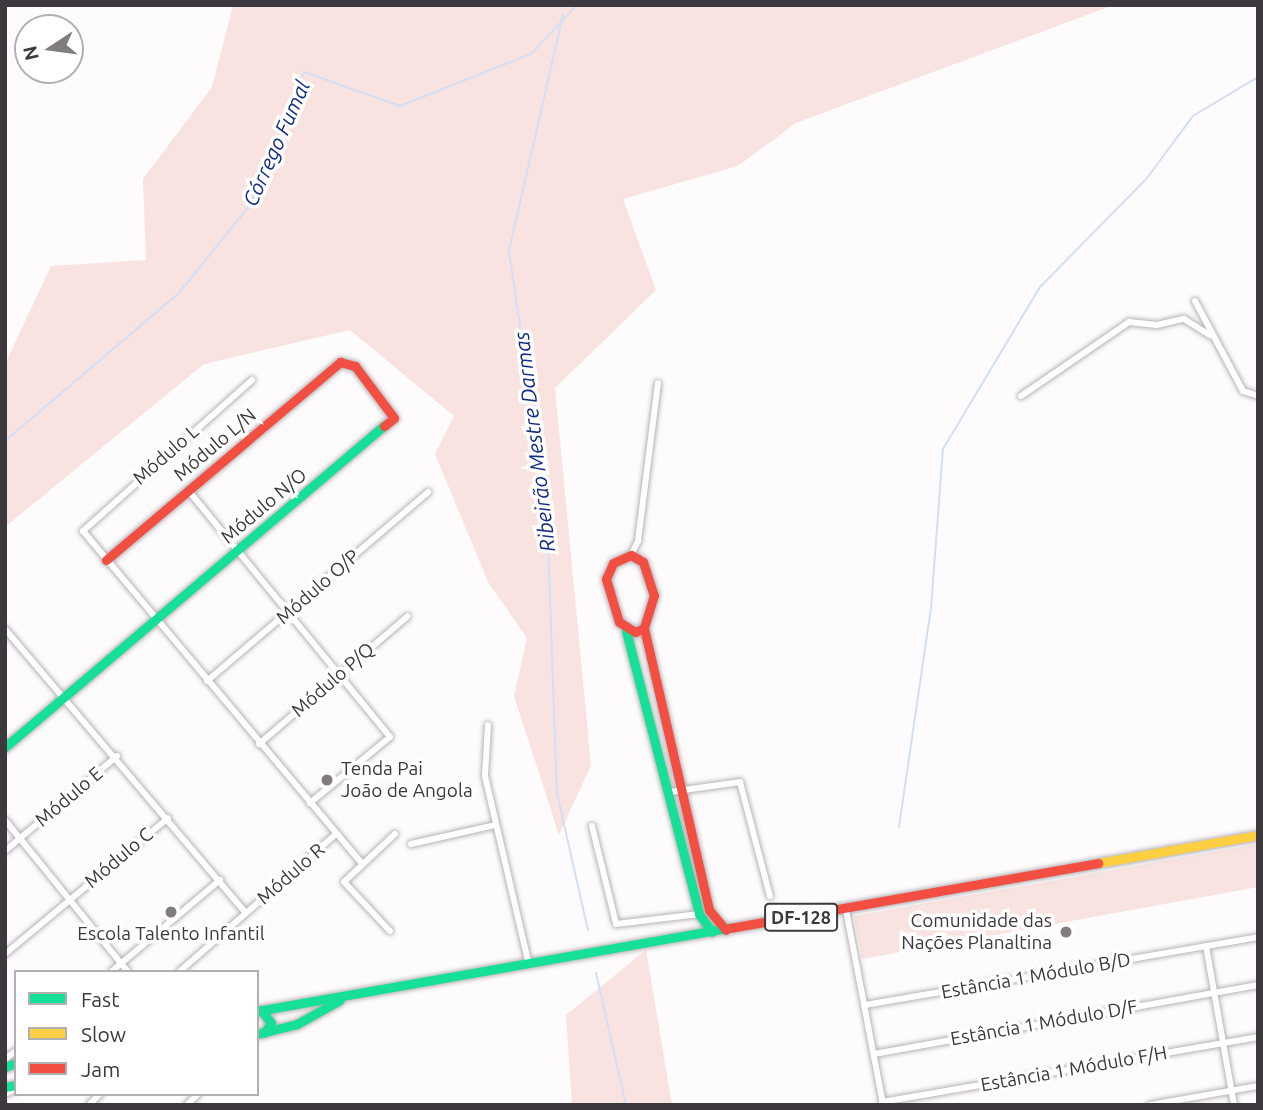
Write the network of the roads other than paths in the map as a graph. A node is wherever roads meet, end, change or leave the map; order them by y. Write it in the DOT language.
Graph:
graph roads {
  1 [pos="1195,301"];
  2 [pos="1210,335"];
  3 [pos="349,361"];
  4 [pos="252,380"];
  5 [pos="658,383"];
  6 [pos="1021,396"];
  7 [pos="1258,396"];
  8 [pos="188,490"];
  9 [pos="428,492"];
  10 [pos="239,551"];
  11 [pos="631,555"];
  12 [pos="106,560"];
  13 [pos="289,612"];
  14 [pos="408,616"];
  15 [pos="156,620"];
  16 [pos="645,628"];
  17 [pos="5,629"];
  18 [pos="626,631"];
  19 [pos="12,637"];
  20 [pos="5,644"];
  21 [pos="341,673"];
  22 [pos="207,681"];
  23 [pos="67,695"];
  24 [pos="662,718"];
  25 [pos="650,720"];
  26 [pos="488,724"];
  27 [pos="259,744"];
  28 [pos="5,747"];
  29 [pos="117,756"];
  30 [pos="675,792"];
  31 [pos="310,803"];
  32 [pos="168,818"];
  33 [pos="5,820"];
  34 [pos="495,825"];
  35 [pos="592,826"];
  36 [pos="336,834"];
  37 [pos="395,834"];
  38 [pos="1258,835"];
  39 [pos="20,838"];
  40 [pos="411,844"];
  41 [pos="5,851"];
  42 [pos="362,864"];
  43 [pos="701,879"];
  44 [pos="220,880"];
  45 [pos="691,881"];
  46 [pos="770,896"];
  47 [pos="71,899"];
  48 [pos="846,910"];
  49 [pos="246,913"];
  50 [pos="699,914"];
  51 [pos="726,930"];
  52 [pos="390,931"];
  53 [pos="712,932"];
  54 [pos="1258,937"];
  55 [pos="1206,946"];
  56 [pos="5,954"];
  57 [pos="121,963"];
  58 [pos="529,965"];
  59 [pos="113,970"];
  60 [pos="126,970"];
  61 [pos="181,970"];
  62 [pos="1258,985"];
  63 [pos="1214,993"];
  64 [pos="344,998"];
  65 [pos="865,1005"];
  66 [pos="259,1011"];
  67 [pos="259,1035"];
  68 [pos="1258,1037"];
  69 [pos="1224,1043"];
  70 [pos="874,1054"];
  71 [pos="1258,1086"];
  72 [pos="1231,1090"];
  73 [pos="883,1103"];
  74 [pos="1150,1105"];
  75 [pos="1234,1105"];
  1 -- 2 [label="street"];
  2 -- 6 [label="street"];
  2 -- 7 [label="street"];
  3 -- 8 [label="street, Módulo L/N"];
  3 -- 10 [label="street, Módulo N/O"];
  4 -- 12 [label="street, Módulo L"];
  5 -- 11 [label="street"];
  8 -- 10 [label="street"];
  8 -- 12 [label="street, Módulo L/N"];
  9 -- 13 [label="street, Módulo O/P"];
  10 -- 13 [label="street"];
  10 -- 15 [label="street, Módulo N/O"];
  11 -- 16 [label="street"];
  11 -- 18 [label="street"];
  12 -- 15 [label="street"];
  13 -- 21 [label="street"];
  13 -- 22 [label="street, Módulo O/P"];
  14 -- 21 [label="street, Módulo P/Q"];
  15 -- 22 [label="street"];
  15 -- 23 [label="street, Módulo N/O"];
  16 -- 18 [label="street"];
  16 -- 24 [label="street"];
  17 -- 19 [label="street"];
  18 -- 25 [label="street"];
  19 -- 20 [label="street"];
  19 -- 23 [label="street"];
  21 -- 27 [label="street, Módulo P/Q"];
  21 -- 31 [label="street"];
  22 -- 27 [label="street"];
  23 -- 28 [label="street, Módulo N/O"];
  23 -- 29 [label="street"];
  24 -- 25 [label="street"];
  24 -- 30 [label="street"];
  25 -- 30 [label="street"];
  26 -- 34 [label="street"];
  27 -- 31 [label="street"];
  29 -- 32 [label="street"];
  29 -- 39 [label="street, Módulo E"];
  30 -- 43 [label="street"];
  30 -- 45 [label="street"];
  30 -- 46 [label="street"];
  31 -- 36 [label="street"];
  32 -- 44 [label="street"];
  32 -- 47 [label="street, Módulo C"];
  33 -- 39 [label="street"];
  34 -- 40 [label="street"];
  34 -- 58 [label="street"];
  35 -- 50 [label="street"];
  36 -- 42 [label="street"];
  36 -- 49 [label="street, Módulo R"];
  37 -- 42 [label="street"];
  38 -- 48 [label="street, DF-128 / DF-128"];
  39 -- 41 [label="street, Módulo E"];
  39 -- 47 [label="street"];
  42 -- 52 [label="street, Módulo R"];
  43 -- 45 [label="street"];
  43 -- 51 [label="street"];
  44 -- 49 [label="street"];
  44 -- 57 [label="street"];
  45 -- 50 [label="street"];
  47 -- 56 [label="street, Módulo C"];
  47 -- 57 [label="street"];
  48 -- 51 [label="street, DF-128 / DF-128"];
  48 -- 65 [label="street"];
  49 -- 61 [label="street, Módulo R"];
  50 -- 53 [label="street"];
  51 -- 53 [label="street, DF-128 / DF-128"];
  53 -- 58 [label="street, DF-128 / DF-128"];
  54 -- 55 [label="street, Estância 1 Módulo B/D"];
  55 -- 63 [label="street"];
  55 -- 65 [label="street, Estância 1 Módulo B/D"];
  57 -- 59 [label="street"];
  57 -- 60 [label="street"];
  58 -- 64 [label="street, DF-128 / DF-128"];
  62 -- 63 [label="street, Estância 1 Módulo D/F"];
  63 -- 69 [label="street"];
  63 -- 70 [label="street, Estância 1 Módulo D/F"];
  64 -- 66 [label="street, DF-128 / DF-128"];
  64 -- 67 [label="street, DF-128 / DF-128"];
  65 -- 70 [label="street"];
  66 -- 67 [label="street"];
  68 -- 69 [label="street, Estância 1 Módulo F/H"];
  69 -- 72 [label="street"];
  69 -- 73 [label="street, Estância 1 Módulo F/H"];
  70 -- 73 [label="street"];
  71 -- 72 [label="street"];
  72 -- 74 [label="street"];
  72 -- 75 [label="street"];
}
